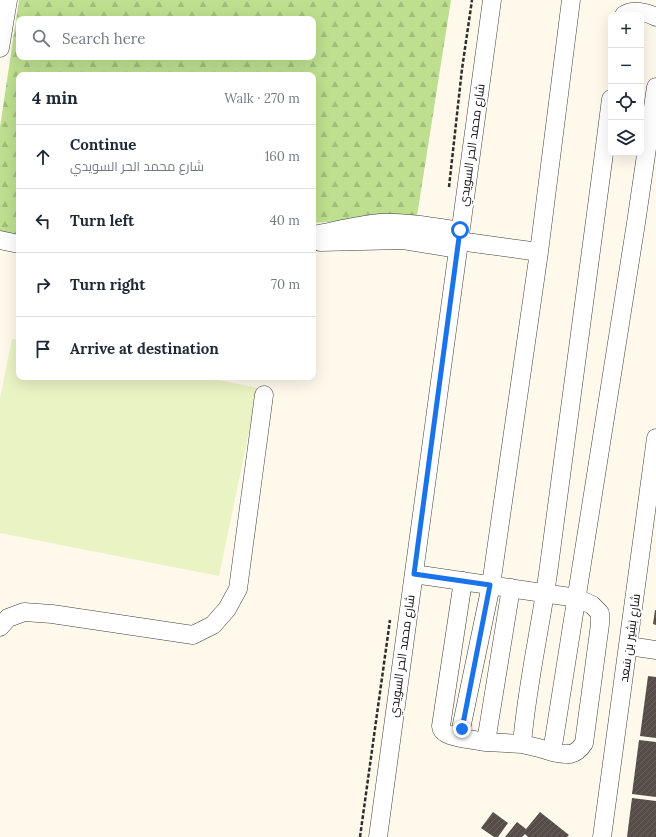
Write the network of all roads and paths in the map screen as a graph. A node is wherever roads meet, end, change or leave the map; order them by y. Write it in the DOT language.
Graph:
graph roads {
  1 [pos="8,0"];
  2 [pos="472,0"];
  3 [pos="492,0"];
  4 [pos="571,0"];
  5 [pos="630,12"];
  6 [pos="642,12"];
  7 [pos="644,13"];
  8 [pos="656,17"];
  9 [pos="0,48"];
  10 [pos="656,87"];
  11 [pos="608,120"];
  12 [pos="455,135"];
  13 [pos="404,232"];
  14 [pos="316,234"];
  15 [pos="0,240"];
  16 [pos="459,240"];
  17 [pos="316,242"];
  18 [pos="16,243"];
  19 [pos="0,250"];
  20 [pos="16,251"];
  21 [pos="539,252"];
  22 [pos="264,395"];
  23 [pos="656,438"];
  24 [pos="414,574"];
  25 [pos="463,581"];
  26 [pos="490,585"];
  27 [pos="511,588"];
  28 [pos="545,593"];
  29 [pos="577,598"];
  30 [pos="0,627"];
  31 [pos="629,646"];
  32 [pos="656,650"];
  33 [pos="461,738"];
  34 [pos="486,742"];
  35 [pos="522,744"];
  36 [pos="552,752"];
  37 [pos="378,837"];
  38 [pos="602,837"];
  1 -- 9 [label="street"];
  2 -- 12 [label="path"];
  3 -- 16 [label="street, شارع محمد الحر السويدي"];
  4 -- 21 [label="street"];
  5 -- 6 [label="street"];
  7 -- 8 [label="street"];
  10 -- 29 [label="street"];
  11 -- 28 [label="street"];
  13 -- 14 [label="street"];
  13 -- 16 [label="street"];
  13 -- 17 [label="street"];
  15 -- 18 [label="street"];
  16 -- 21 [label="street"];
  16 -- 24 [label="street, شارع محمد الحر السويدي"];
  19 -- 20 [label="street"];
  21 -- 26 [label="street"];
  22 -- 30 [label="street"];
  23 -- 31 [label="street, شارع بَشِير بن سَعد"];
  24 -- 25 [label="street"];
  24 -- 37 [label="street, شارع محمد الحر السويدي"];
  25 -- 26 [label="street"];
  25 -- 33 [label="street"];
  26 -- 27 [label="street"];
  26 -- 33 [label="street"];
  27 -- 28 [label="street"];
  27 -- 34 [label="street"];
  28 -- 29 [label="street"];
  28 -- 35 [label="street"];
  29 -- 36 [label="street"];
  29 -- 36 [label="street"];
  31 -- 32 [label="street"];
  31 -- 38 [label="street, شارع بَشِير بن سَعد"];
  33 -- 34 [label="street"];
  34 -- 35 [label="street"];
  35 -- 36 [label="street"];
}
